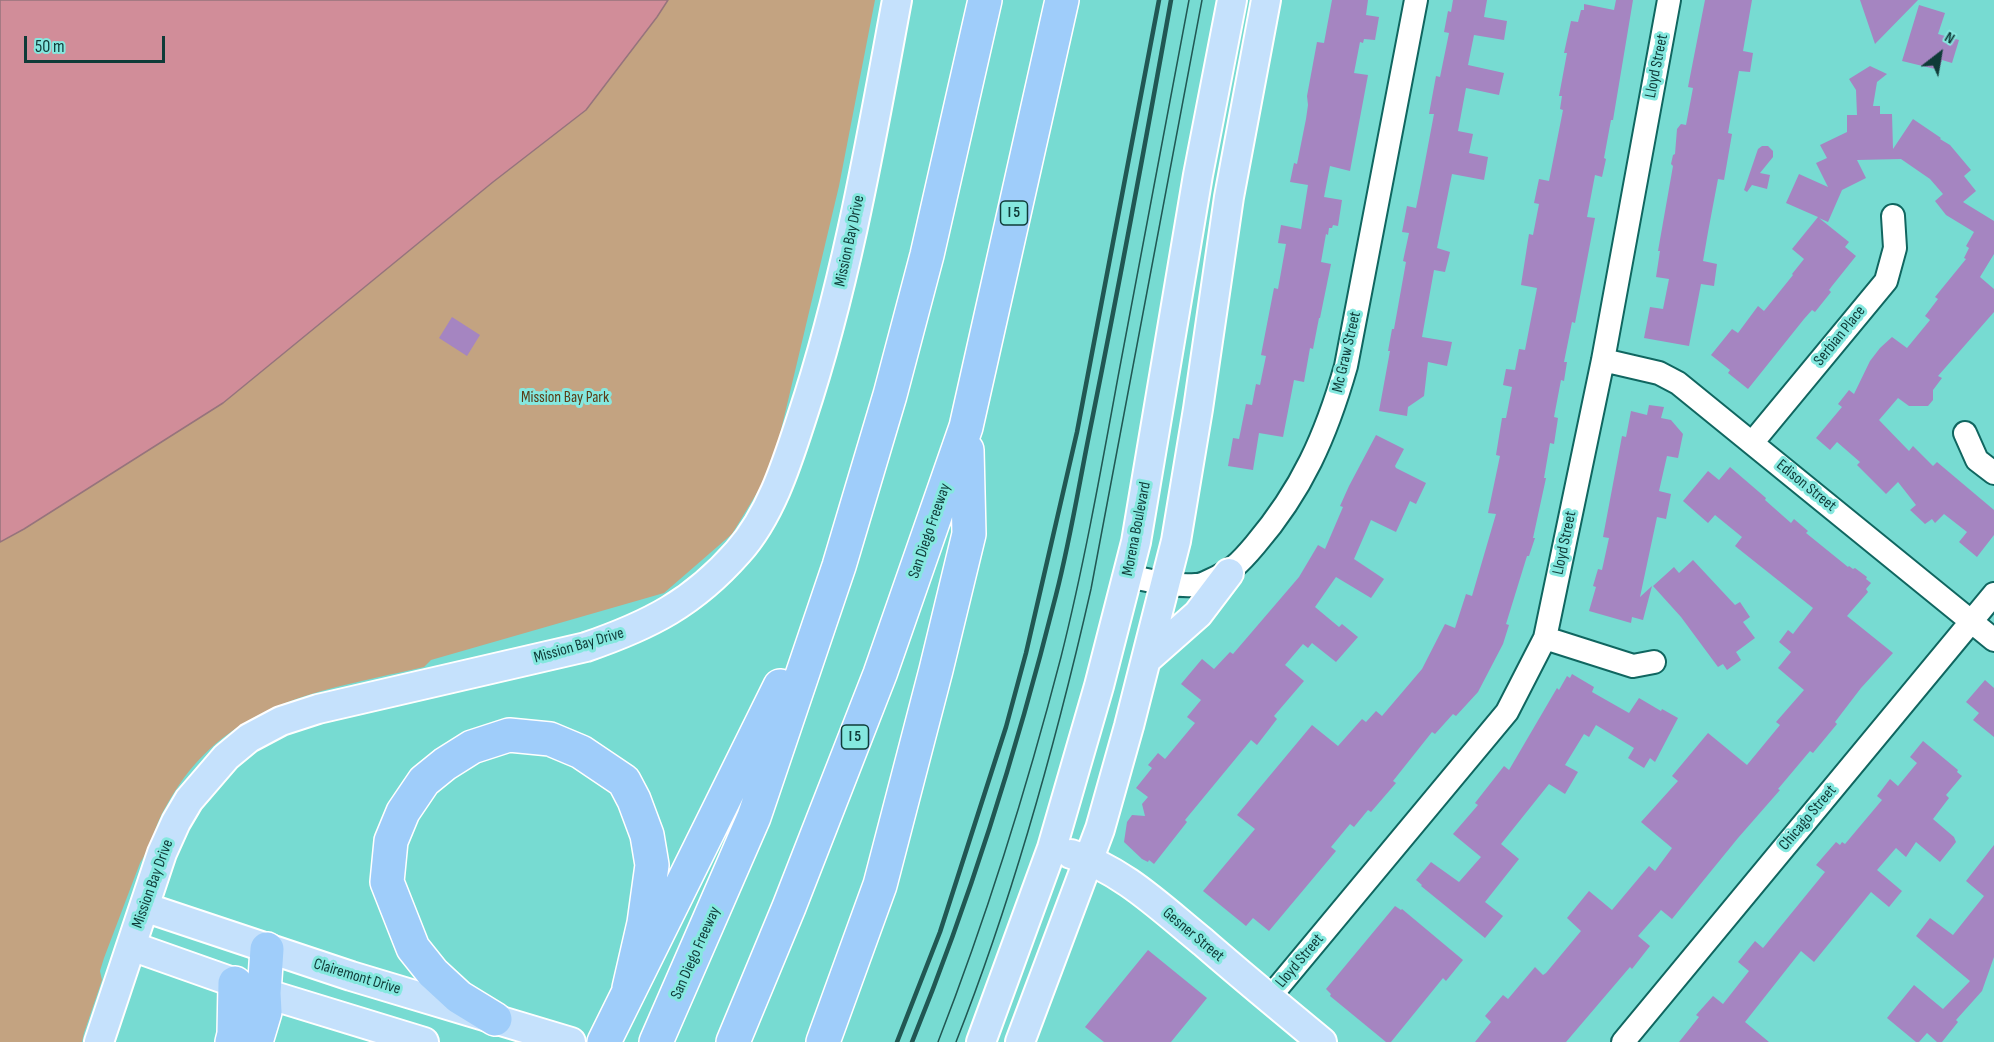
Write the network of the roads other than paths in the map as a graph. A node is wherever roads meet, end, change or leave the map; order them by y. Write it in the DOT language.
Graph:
graph roads {
  1 [pos="897,0"];
  2 [pos="985,0"];
  3 [pos="1062,0"];
  4 [pos="1232,0"];
  5 [pos="1266,0"];
  6 [pos="1416,0"];
  7 [pos="1669,0"];
  8 [pos="1893,216"];
  9 [pos="1603,360"];
  10 [pos="966,427"];
  11 [pos="1965,433"];
  12 [pos="1752,443"];
  13 [pos="1994,473"];
  14 [pos="839,566"];
  15 [pos="1229,573"];
  16 [pos="1127,576"];
  17 [pos="1165,582"];
  18 [pos="1994,594"];
  19 [pos="1971,622"];
  20 [pos="1545,638"];
  21 [pos="1994,640"];
  22 [pos="1147,659"];
  23 [pos="1654,662"];
  24 [pos="1052,848"];
  25 [pos="1090,859"];
  26 [pos="144,907"];
  27 [pos="131,946"];
  28 [pos="267,949"];
  29 [pos="249,988"];
  30 [pos="629,988"];
  31 [pos="1269,998"];
  32 [pos="495,1019"];
  33 [pos="560,1038"];
  34 [pos="99,1042"];
  35 [pos="232,1042"];
  36 [pos="256,1042"];
  37 [pos="424,1042"];
  38 [pos="604,1042"];
  39 [pos="656,1042"];
  40 [pos="732,1042"];
  41 [pos="823,1042"];
  42 [pos="981,1042"];
  43 [pos="1020,1042"];
  44 [pos="1322,1042"];
  45 [pos="1623,1042"];
  1 -- 26 [label="main road, Mission Bay Drive"];
  2 -- 14 [label="highway, San Diego Freeway"];
  3 -- 10 [label="highway, San Diego Freeway / I 5"];
  4 -- 16 [label="main road, Morena Boulevard"];
  5 -- 17 [label="main road"];
  6 -- 15 [label="street, Mc Graw Street"];
  7 -- 9 [label="street, Lloyd Street"];
  8 -- 12 [label="street, Serbian Place"];
  9 -- 12 [label="street, Edison Street"];
  9 -- 20 [label="street, Lloyd Street"];
  10 -- 40 [label="highway, San Diego Freeway / I 5"];
  10 -- 41 [label="highway"];
  11 -- 13 [label="street"];
  12 -- 19 [label="street, Edison Street"];
  14 -- 30 [label="highway"];
  14 -- 39 [label="highway, San Diego Freeway"];
  15 -- 17 [label="street, Mc Graw Street"];
  15 -- 22 [label="main road"];
  16 -- 17 [label="street, Mc Graw Street"];
  16 -- 24 [label="main road, Morena Boulevard"];
  17 -- 22 [label="main road"];
  18 -- 19 [label="street, Chicago Street"];
  19 -- 21 [label="street, Edison Street"];
  19 -- 45 [label="street, Chicago Street"];
  20 -- 23 [label="street"];
  20 -- 31 [label="street, Lloyd Street"];
  22 -- 25 [label="main road"];
  24 -- 25 [label="main road, Gesner Street"];
  24 -- 42 [label="main road, Morena Boulevard"];
  25 -- 31 [label="main road, Gesner Street"];
  25 -- 43 [label="main road"];
  26 -- 27 [label="main road, Mission Bay Drive"];
  26 -- 28 [label="main road, Clairemont Drive"];
  27 -- 29 [label="main road"];
  27 -- 34 [label="main road, Mission Bay Drive"];
  28 -- 29 [label="highway"];
  28 -- 32 [label="main road, Clairemont Drive"];
  29 -- 35 [label="highway"];
  29 -- 36 [label="highway"];
  29 -- 37 [label="main road"];
  30 -- 32 [label="highway"];
  30 -- 38 [label="highway"];
  31 -- 44 [label="main road, Gesner Street"];
  32 -- 33 [label="main road, Clairemont Drive"];
}
